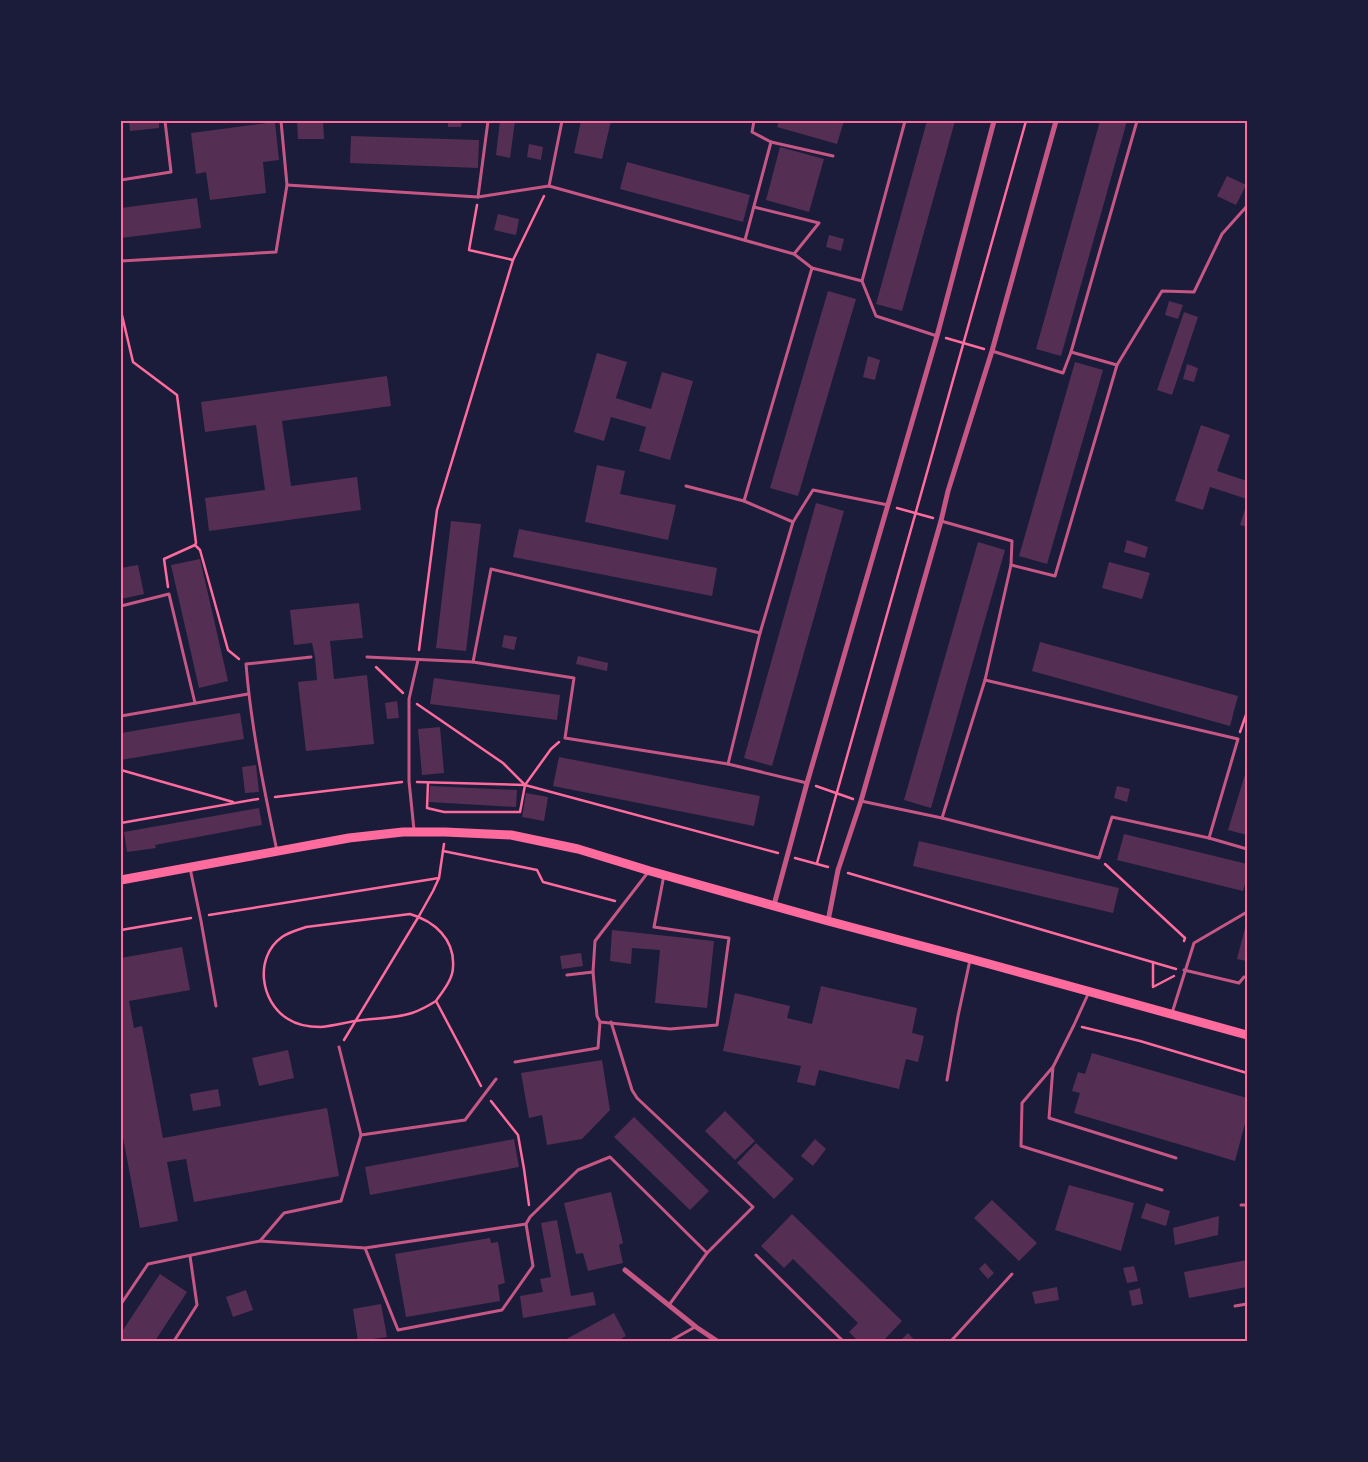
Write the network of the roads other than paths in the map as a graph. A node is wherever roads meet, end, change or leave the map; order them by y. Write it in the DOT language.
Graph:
graph roads {
  1 [pos="165,121"];
  2 [pos="281,121"];
  3 [pos="488,121"];
  4 [pos="562,121"];
  5 [pos="754,121"];
  6 [pos="905,121"];
  7 [pos="994,121"];
  8 [pos="1056,121"];
  9 [pos="1138,121"];
  10 [pos="771,142"];
  11 [pos="833,156"];
  12 [pos="121,180"];
  13 [pos="287,184"];
  14 [pos="549,186"];
  15 [pos="478,198"];
  16 [pos="1247,206"];
  17 [pos="754,207"];
  18 [pos="745,240"];
  19 [pos="794,254"];
  20 [pos="121,262"];
  21 [pos="812,268"];
  22 [pos="862,281"];
  23 [pos="937,336"];
  24 [pos="992,351"];
  25 [pos="1071,352"];
  26 [pos="1117,365"];
  27 [pos="686,486"];
  28 [pos="744,501"];
  29 [pos="889,506"];
  30 [pos="941,520"];
  31 [pos="793,522"];
  32 [pos="1011,565"];
  33 [pos="121,606"];
  34 [pos="760,633"];
  35 [pos="311,657"];
  36 [pos="366,657"];
  37 [pos="418,659"];
  38 [pos="473,662"];
  39 [pos="985,680"];
  40 [pos="248,694"];
  41 [pos="195,703"];
  42 [pos="121,716"];
  43 [pos="728,764"];
  44 [pos="807,783"];
  45 [pos="861,801"];
  46 [pos="942,818"];
  47 [pos="414,833"];
  48 [pos="1209,838"];
  49 [pos="1247,849"];
  50 [pos="277,851"];
  51 [pos="190,867"];
  52 [pos="650,871"];
  53 [pos="664,874"];
  54 [pos="121,880"];
  55 [pos="774,905"];
  56 [pos="1247,912"];
  57 [pos="828,921"];
  58 [pos="971,959"];
  59 [pos="1184,970"];
  60 [pos="593,972"];
  61 [pos="567,975"];
  62 [pos="1247,977"];
  63 [pos="1089,991"];
  64 [pos="216,1006"];
  65 [pos="1171,1014"];
  66 [pos="600,1022"];
  67 [pos="611,1022"];
  68 [pos="1247,1035"];
  69 [pos="339,1047"];
  70 [pos="515,1062"];
  71 [pos="1053,1067"];
  72 [pos="496,1079"];
  73 [pos="947,1080"];
  74 [pos="361,1135"];
  75 [pos="1176,1158"];
  76 [pos="1162,1190"];
  77 [pos="1241,1205"];
  78 [pos="1247,1205"];
  79 [pos="526,1224"];
  80 [pos="260,1240"];
  81 [pos="365,1248"];
  82 [pos="707,1254"];
  83 [pos="756,1255"];
  84 [pos="190,1256"];
  85 [pos="625,1270"];
  86 [pos="1012,1274"];
  87 [pos="121,1304"];
  88 [pos="1247,1304"];
  89 [pos="669,1306"];
  90 [pos="1235,1306"];
  91 [pos="696,1326"];
  92 [pos="174,1341"];
  93 [pos="670,1341"];
  94 [pos="717,1341"];
  95 [pos="843,1341"];
  96 [pos="951,1341"];
  1 -- 12 [label="lane"];
  2 -- 13 [label="lane"];
  3 -- 15 [label="lane"];
  4 -- 14 [label="lane"];
  5 -- 10 [label="lane"];
  6 -- 22 [label="lane"];
  7 -- 23 [label="street"];
  8 -- 24 [label="street"];
  9 -- 25 [label="lane"];
  10 -- 11 [label="lane"];
  10 -- 17 [label="lane"];
  13 -- 15 [label="lane"];
  13 -- 20 [label="lane"];
  14 -- 15 [label="lane"];
  14 -- 18 [label="lane"];
  16 -- 26 [label="lane"];
  17 -- 18 [label="lane"];
  17 -- 19 [label="lane"];
  18 -- 19 [label="lane"];
  19 -- 21 [label="lane"];
  21 -- 22 [label="lane"];
  21 -- 28 [label="lane"];
  22 -- 23 [label="lane"];
  23 -- 29 [label="street"];
  24 -- 25 [label="lane"];
  24 -- 30 [label="street"];
  25 -- 26 [label="lane"];
  26 -- 32 [label="lane"];
  27 -- 28 [label="lane"];
  28 -- 31 [label="lane"];
  29 -- 31 [label="lane"];
  29 -- 44 [label="street"];
  30 -- 32 [label="lane"];
  30 -- 45 [label="street"];
  31 -- 34 [label="lane"];
  32 -- 39 [label="lane"];
  33 -- 41 [label="lane"];
  34 -- 38 [label="lane"];
  34 -- 43 [label="lane"];
  35 -- 40 [label="lane"];
  36 -- 37 [label="lane"];
  37 -- 38 [label="lane"];
  37 -- 47 [label="lane"];
  38 -- 43 [label="lane"];
  39 -- 46 [label="lane"];
  39 -- 48 [label="lane"];
  40 -- 41 [label="lane"];
  40 -- 50 [label="lane"];
  41 -- 42 [label="lane"];
  43 -- 44 [label="lane"];
  44 -- 55 [label="street"];
  45 -- 46 [label="lane"];
  45 -- 57 [label="street"];
  46 -- 48 [label="lane"];
  47 -- 50 [label="main road"];
  47 -- 52 [label="main road"];
  48 -- 49 [label="lane"];
  50 -- 51 [label="main road"];
  51 -- 54 [label="main road"];
  51 -- 64 [label="lane"];
  52 -- 53 [label="main road"];
  52 -- 60 [label="lane"];
  53 -- 55 [label="main road"];
  53 -- 67 [label="lane"];
  55 -- 57 [label="main road"];
  56 -- 59 [label="lane"];
  57 -- 58 [label="main road"];
  58 -- 63 [label="main road"];
  58 -- 73 [label="lane"];
  59 -- 62 [label="lane"];
  59 -- 65 [label="lane"];
  60 -- 61 [label="lane"];
  60 -- 66 [label="lane"];
  63 -- 65 [label="main road"];
  63 -- 71 [label="lane"];
  65 -- 68 [label="main road"];
  66 -- 67 [label="lane"];
  66 -- 70 [label="lane"];
  67 -- 82 [label="lane"];
  69 -- 74 [label="lane"];
  71 -- 75 [label="lane"];
  71 -- 76 [label="lane"];
  72 -- 74 [label="lane"];
  74 -- 80 [label="lane"];
  77 -- 78 [label="lane"];
  79 -- 81 [label="lane"];
  79 -- 81 [label="lane"];
  79 -- 82 [label="lane"];
  80 -- 81 [label="lane"];
  80 -- 84 [label="lane"];
  82 -- 89 [label="lane"];
  83 -- 95 [label="lane"];
  84 -- 87 [label="lane"];
  84 -- 92 [label="lane"];
  85 -- 89 [label="street"];
  86 -- 96 [label="lane"];
  88 -- 90 [label="lane"];
  89 -- 91 [label="street"];
  91 -- 93 [label="lane"];
  91 -- 94 [label="street"];
}
